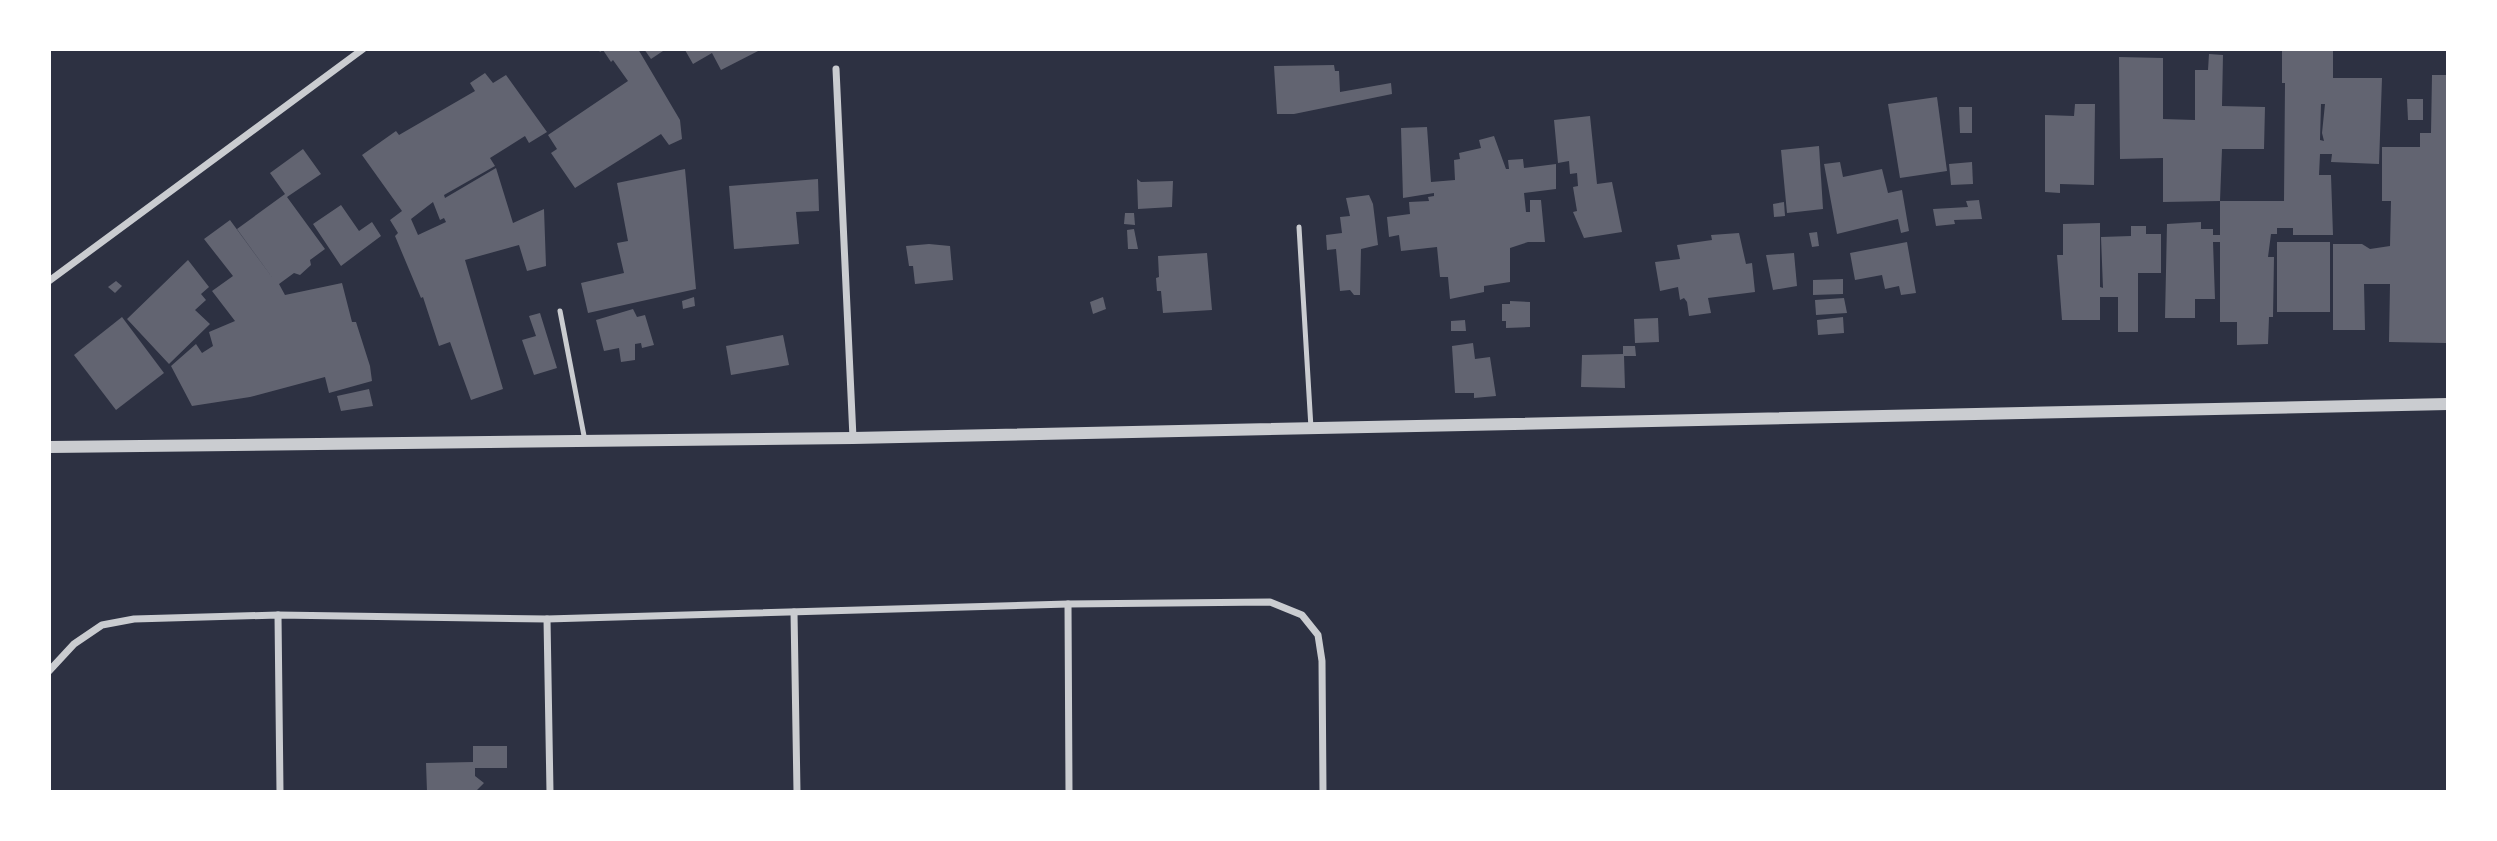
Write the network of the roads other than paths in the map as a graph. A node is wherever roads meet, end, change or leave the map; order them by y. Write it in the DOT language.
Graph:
graph roads {
  1 [pos="363,49"];
  2 [pos="836,69"];
  3 [pos="1300,227"];
  4 [pos="49,281"];
  5 [pos="559,311"];
  6 [pos="2448,404"];
  7 [pos="1311,428"];
  8 [pos="853,438"];
  9 [pos="585,441"];
  10 [pos="49,447"];
  11 [pos="1068,604"];
  12 [pos="794,612"];
  13 [pos="278,615"];
  14 [pos="547,619"];
  15 [pos="49,671"];
  16 [pos="280,792"];
  17 [pos="550,792"];
  18 [pos="797,792"];
  19 [pos="1069,792"];
  20 [pos="1323,792"];
  1 -- 4 [label="street"];
  2 -- 8 [label="street"];
  3 -- 7 [label="lane"];
  5 -- 9 [label="lane"];
  6 -- 7 [label="street"];
  7 -- 8 [label="street"];
  8 -- 9 [label="street"];
  9 -- 10 [label="street"];
  11 -- 12 [label="street"];
  11 -- 19 [label="street"];
  11 -- 20 [label="street"];
  12 -- 14 [label="street"];
  12 -- 18 [label="street"];
  13 -- 14 [label="street"];
  13 -- 15 [label="street"];
  13 -- 16 [label="street"];
  14 -- 17 [label="street"];
}
